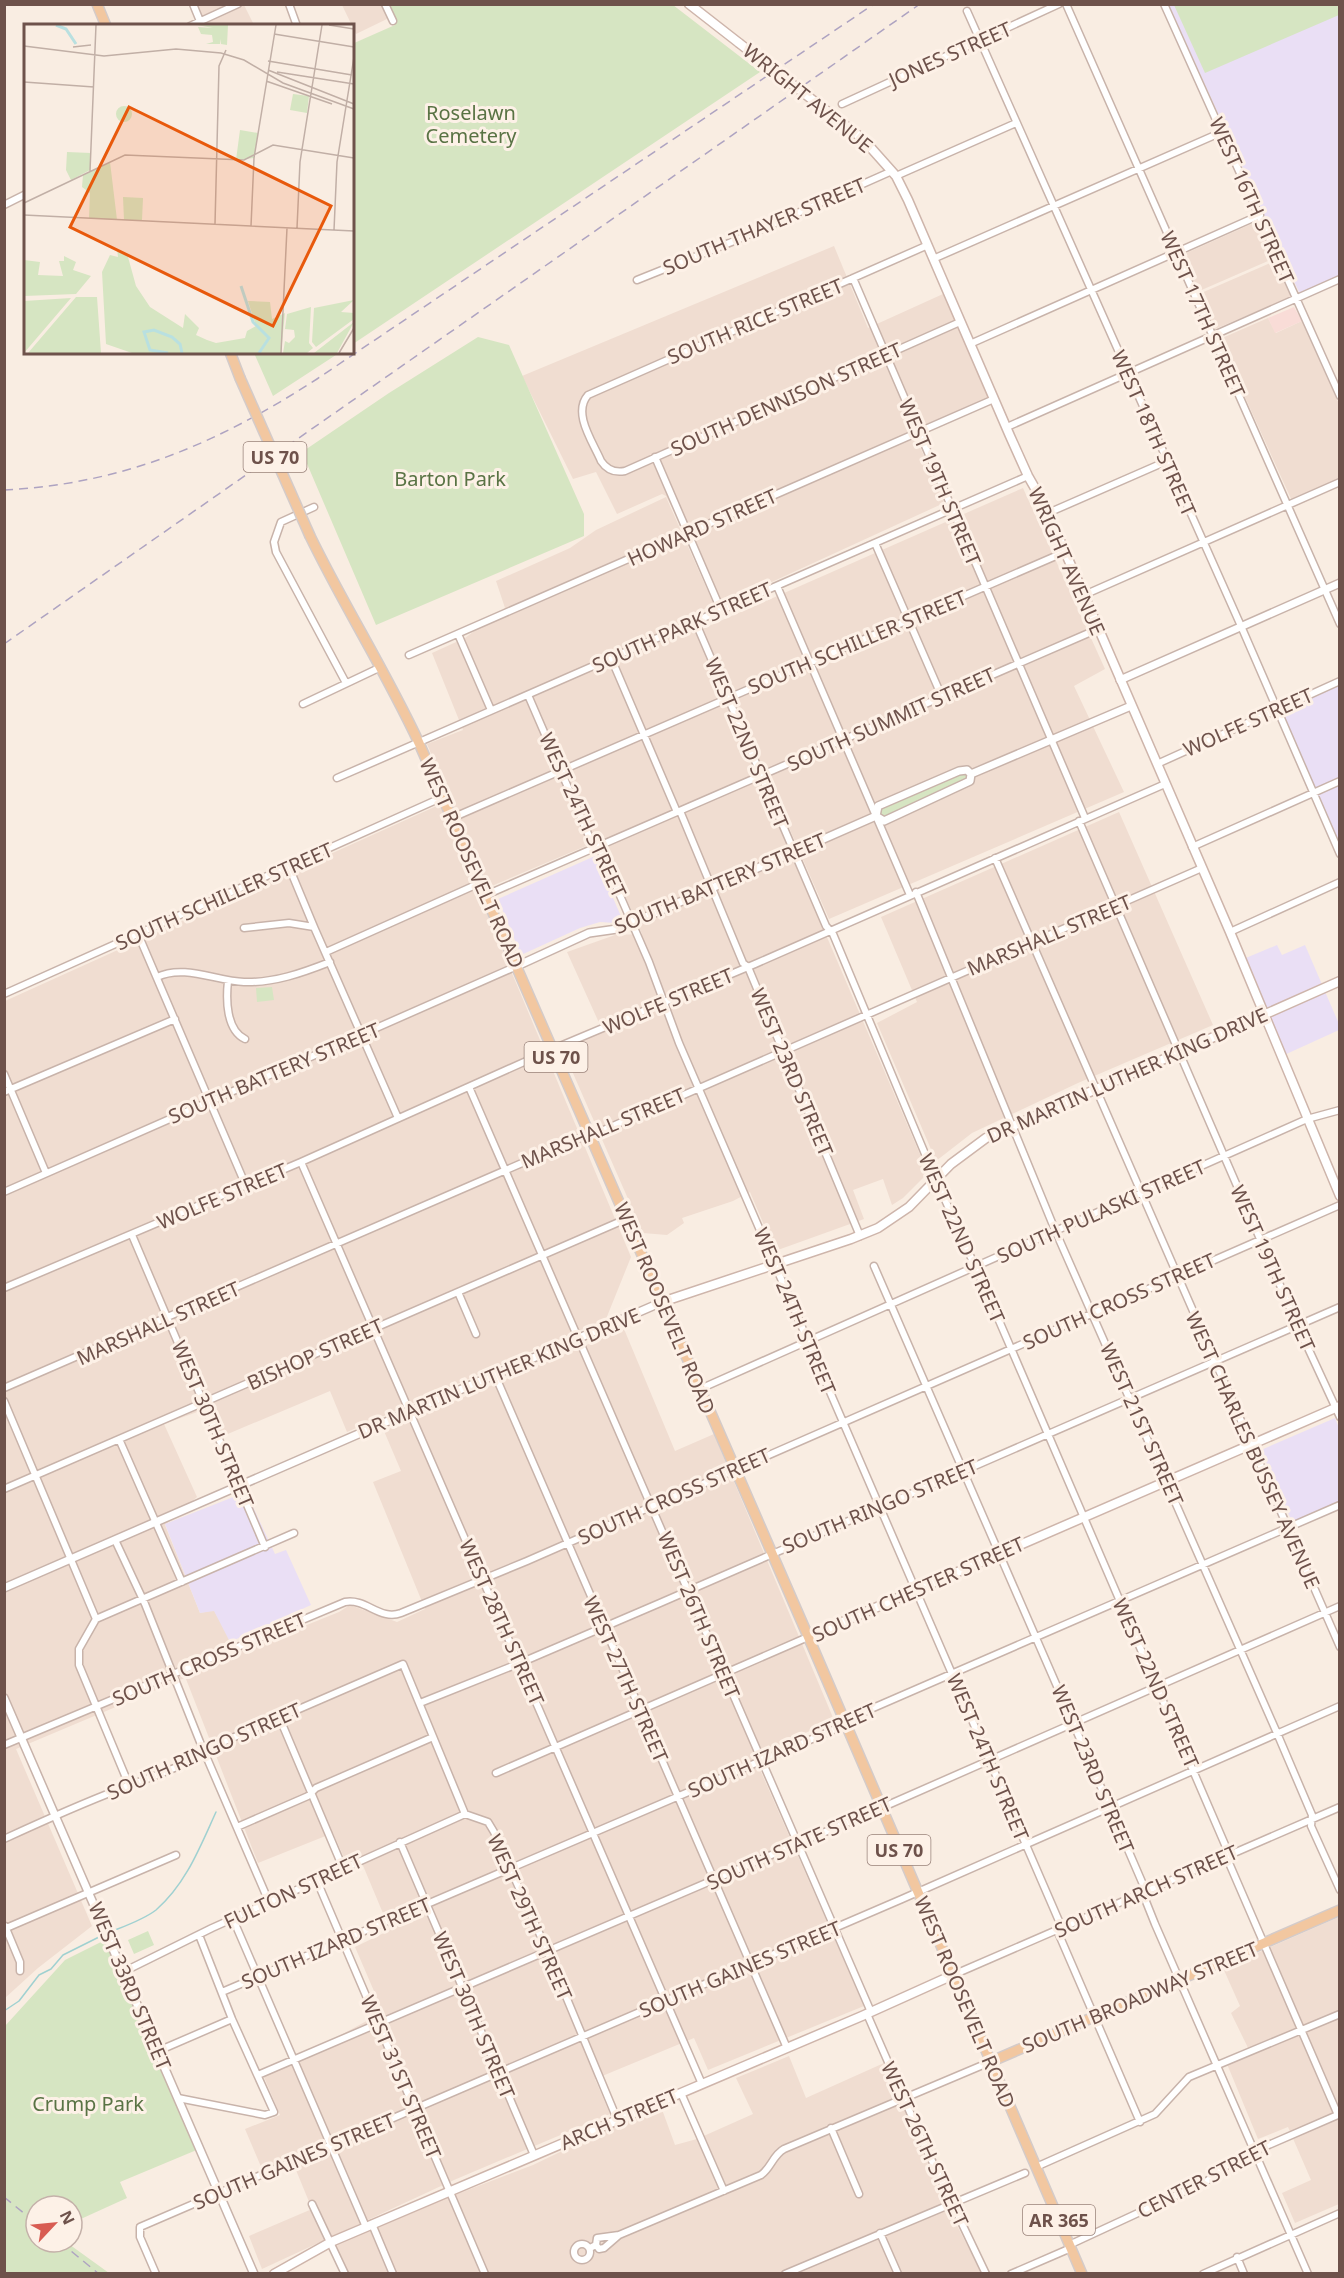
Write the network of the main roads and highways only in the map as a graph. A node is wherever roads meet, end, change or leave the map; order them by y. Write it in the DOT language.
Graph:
graph roads {
  1 [pos="97,4"];
  2 [pos="689,4"];
  3 [pos="105,24"];
  4 [pos="231,354"];
  5 [pos="1340,981"];
  6 [pos="1263,1013"];
  7 [pos="1340,1196"];
  8 [pos="663,1302"];
  9 [pos="1338,1406"];
  10 [pos="808,1637"];
  11 [pos="1340,1910"];
  12 [pos="953,1975"];
  13 [pos="990,2062"];
  14 [pos="274,2274"];
  15 [pos="1082,2274"];
  1 -- 3 [label="main road"];
  2 -- 6 [label="main road, WRIGHT AVENUE, bridge"];
  4 -- 8 [label="main road, WEST ROOSEVELT ROAD / US 70, bridge"];
  5 -- 6 [label="main road, DR MARTIN LUTHER KING DRIVE"];
  6 -- 7 [label="main road, WRIGHT AVENUE"];
  6 -- 8 [label="main road, DR MARTIN LUTHER KING DRIVE"];
  8 -- 10 [label="main road, WEST ROOSEVELT ROAD / US 70"];
  9 -- 10 [label="main road, SOUTH CHESTER STREET"];
  10 -- 12 [label="main road, WEST ROOSEVELT ROAD / US 70"];
  11 -- 13 [label="main road, SOUTH BROADWAY STREET"];
  12 -- 13 [label="main road, WEST ROOSEVELT ROAD / US 70"];
  12 -- 14 [label="main road, ARCH STREET"];
  13 -- 15 [label="main road, WEST ROOSEVELT ROAD / AR 365"];
}
